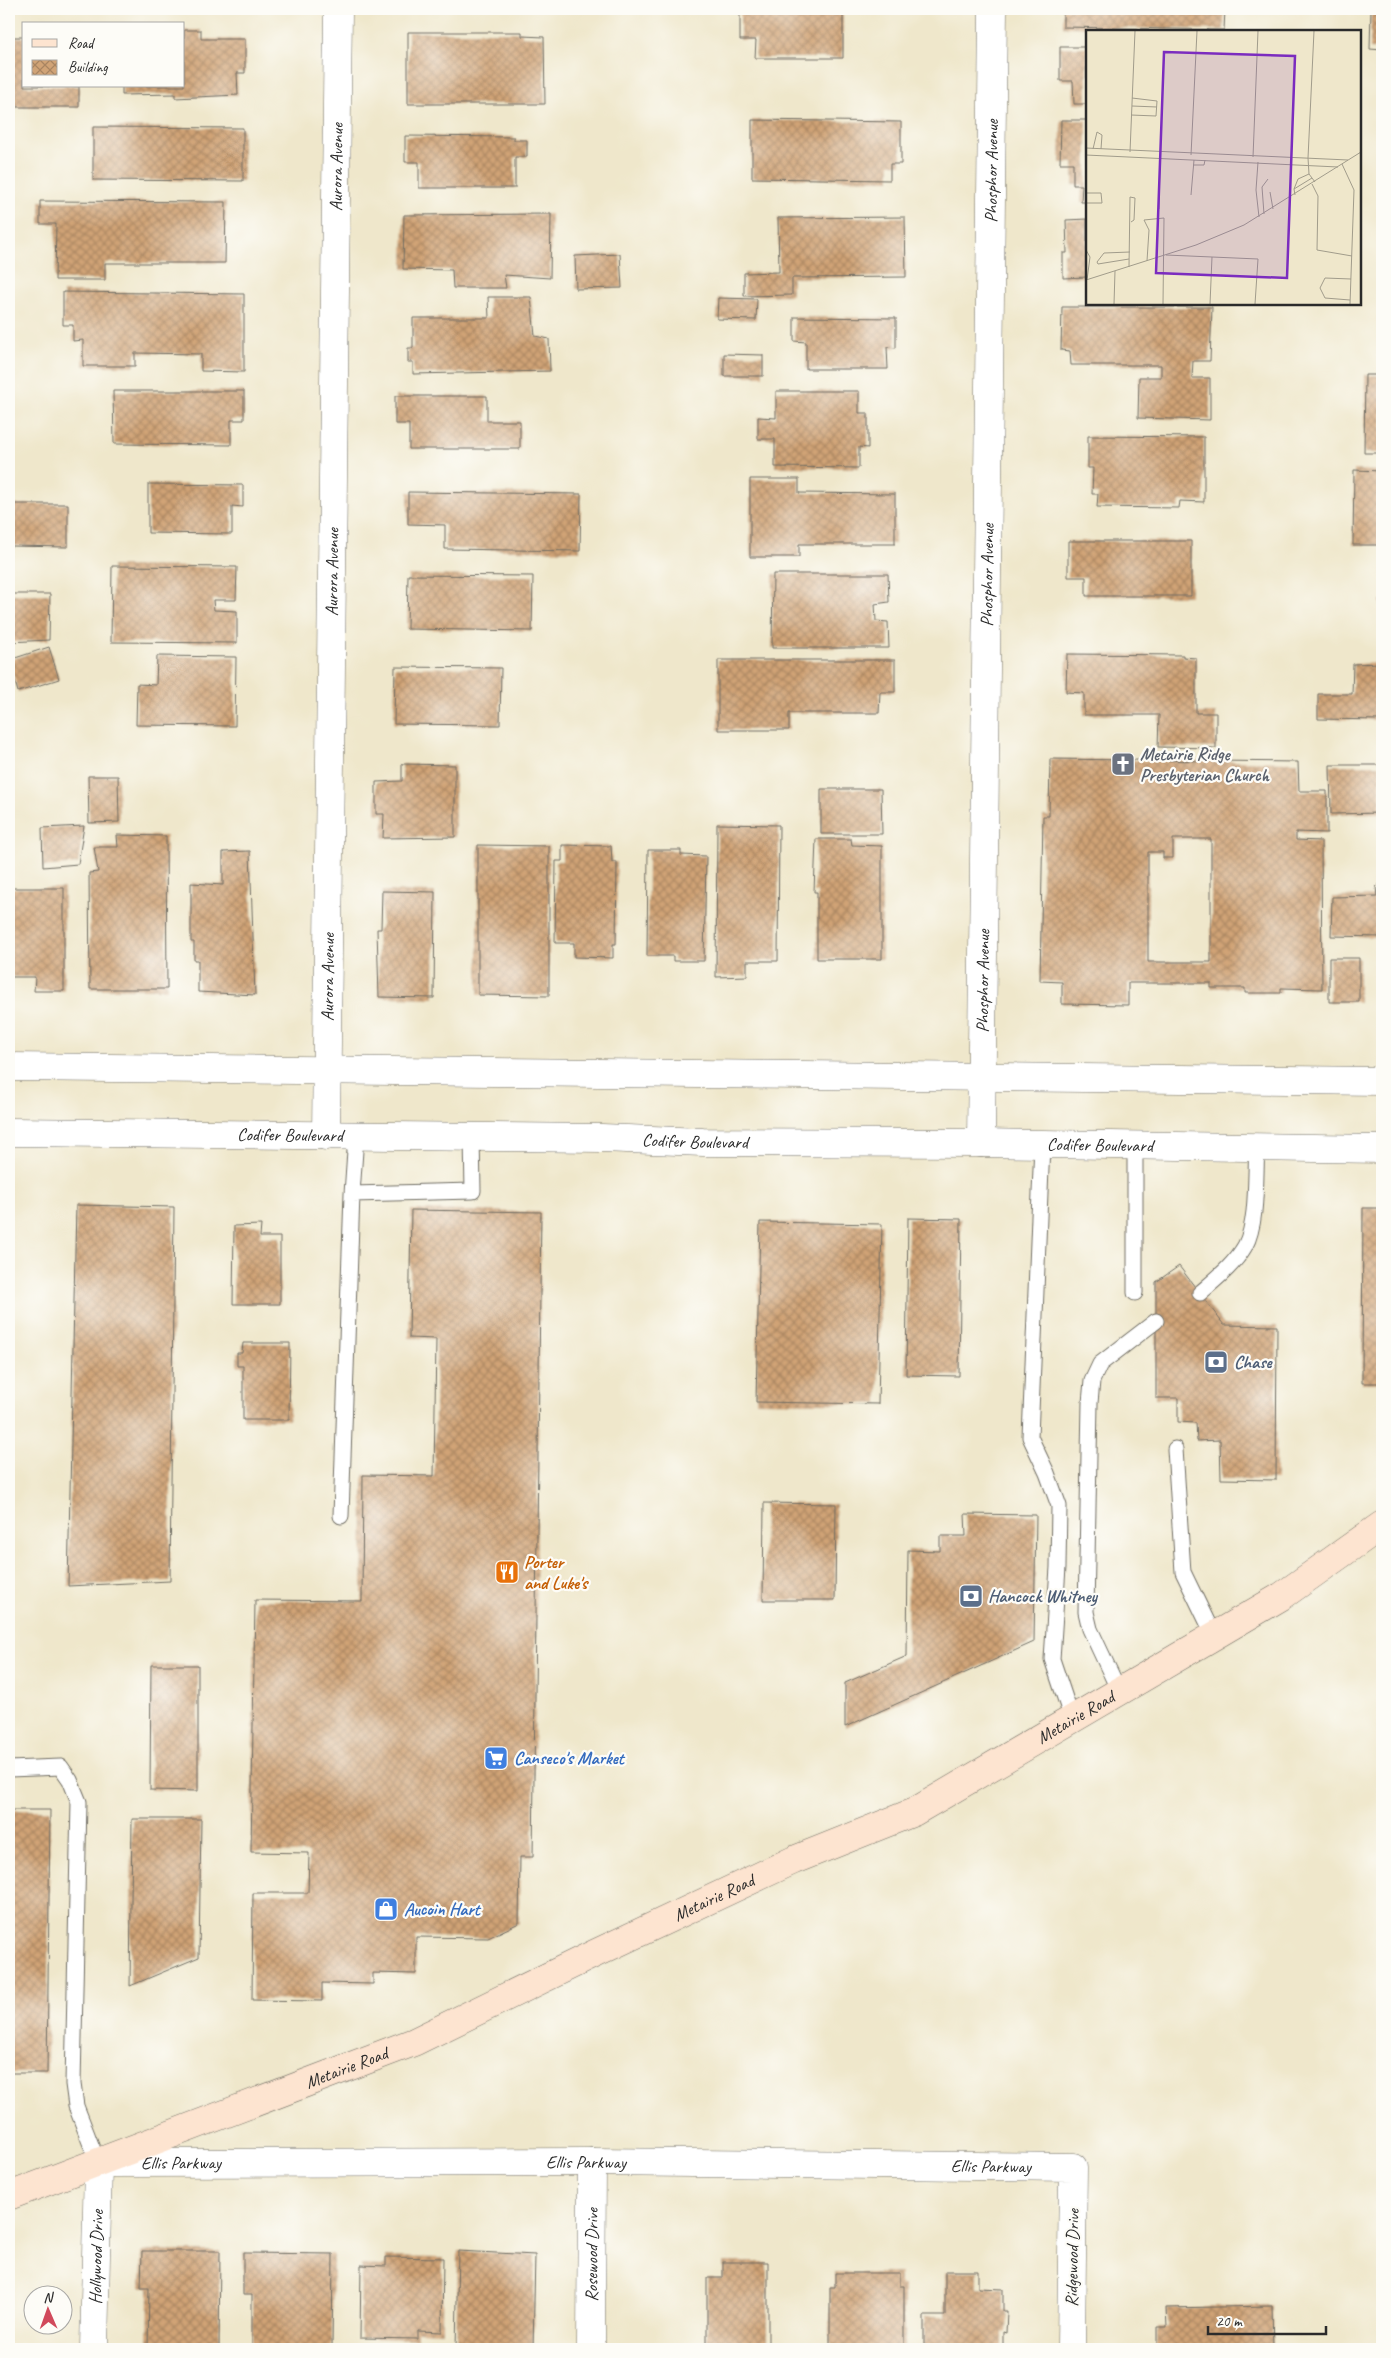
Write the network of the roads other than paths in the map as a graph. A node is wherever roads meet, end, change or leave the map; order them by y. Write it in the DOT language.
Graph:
graph roads {
  1 [pos="338,9"];
  2 [pos="993,9"];
  3 [pos="9,1066"];
  4 [pos="328,1070"];
  5 [pos="983,1077"];
  6 [pos="1382,1081"];
  7 [pos="9,1132"];
  8 [pos="326,1136"];
  9 [pos="356,1136"];
  10 [pos="472,1137"];
  11 [pos="981,1142"];
  12 [pos="1042,1144"];
  13 [pos="1135,1145"];
  14 [pos="1257,1147"];
  15 [pos="1382,1149"];
  16 [pos="352,1194"];
  17 [pos="1135,1293"];
  18 [pos="1200,1293"];
  19 [pos="1156,1321"];
  20 [pos="1175,1449"];
  21 [pos="341,1516"];
  22 [pos="1382,1525"];
  23 [pos="1214,1636"];
  24 [pos="1120,1691"];
  25 [pos="1072,1719"];
  26 [pos="9,1769"];
  27 [pos="592,2162"];
  28 [pos="98,2163"];
  29 [pos="1073,2167"];
  30 [pos="9,2196"];
  31 [pos="94,2349"];
  32 [pos="591,2349"];
  33 [pos="1071,2349"];
  1 -- 4 [label="street, Aurora Avenue"];
  2 -- 5 [label="street, Phosphor Avenue"];
  3 -- 4 [label="street"];
  4 -- 5 [label="street"];
  4 -- 8 [label="street, Aurora Avenue"];
  5 -- 6 [label="street"];
  5 -- 11 [label="street, Phosphor Avenue"];
  7 -- 8 [label="street, Codifer Boulevard"];
  8 -- 9 [label="street, Codifer Boulevard"];
  9 -- 10 [label="street, Codifer Boulevard"];
  9 -- 16 [label="lane"];
  10 -- 11 [label="street, Codifer Boulevard"];
  10 -- 16 [label="lane"];
  11 -- 12 [label="street, Codifer Boulevard"];
  12 -- 13 [label="street, Codifer Boulevard"];
  12 -- 25 [label="lane"];
  13 -- 14 [label="street, Codifer Boulevard"];
  13 -- 17 [label="lane"];
  14 -- 15 [label="street, Codifer Boulevard"];
  14 -- 18 [label="lane"];
  16 -- 21 [label="lane"];
  19 -- 24 [label="lane"];
  20 -- 23 [label="lane"];
  22 -- 23 [label="main road, Metairie Road"];
  23 -- 24 [label="main road, Metairie Road"];
  24 -- 25 [label="main road, Metairie Road"];
  25 -- 28 [label="main road, Metairie Road"];
  26 -- 28 [label="lane"];
  27 -- 28 [label="street, Ellis Parkway"];
  27 -- 29 [label="street, Ellis Parkway"];
  27 -- 32 [label="street, Rosewood Drive"];
  28 -- 30 [label="main road, Metairie Road"];
  28 -- 31 [label="street, Hollywood Drive"];
  29 -- 33 [label="street, Ridgewood Drive"];
}
